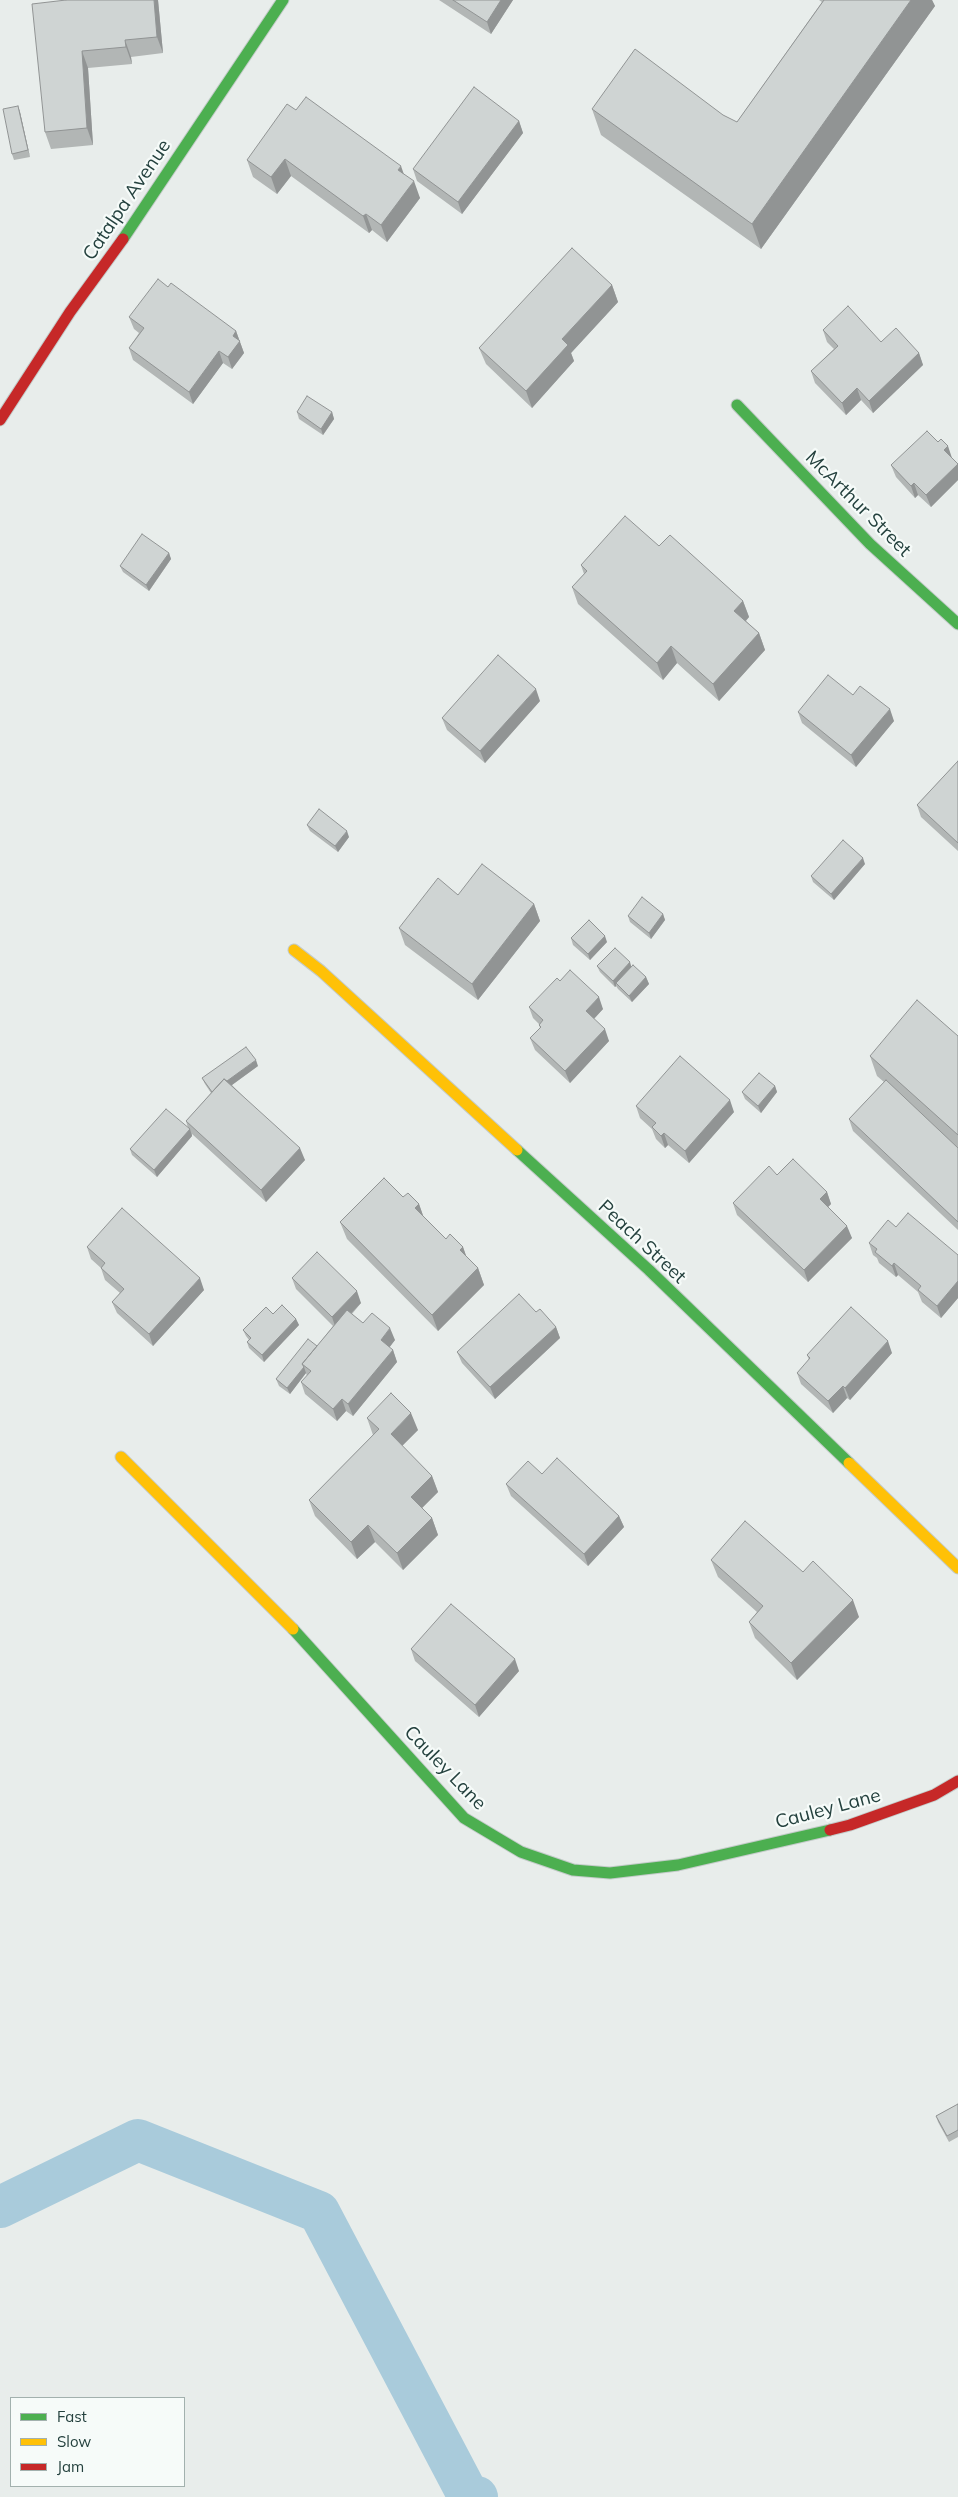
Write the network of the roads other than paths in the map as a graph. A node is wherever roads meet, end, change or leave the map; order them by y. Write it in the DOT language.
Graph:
graph roads {
  1 [pos="283,0"];
  2 [pos="737,405"];
  3 [pos="0,420"];
  4 [pos="958,624"];
  5 [pos="294,950"];
  6 [pos="121,1457"];
  7 [pos="958,1568"];
  8 [pos="958,1781"];
  1 -- 3 [label="street, Catalpa Avenue"];
  2 -- 4 [label="street, McArthur Street"];
  5 -- 7 [label="street, Peach Street"];
  6 -- 8 [label="street, Cauley Lane"];
}
